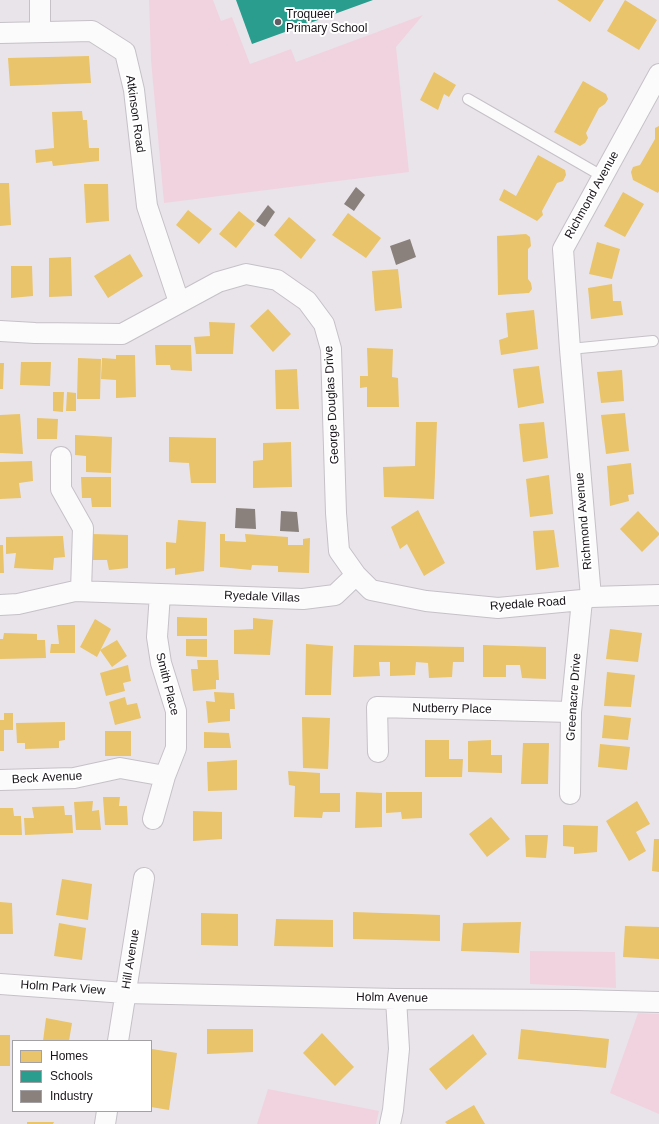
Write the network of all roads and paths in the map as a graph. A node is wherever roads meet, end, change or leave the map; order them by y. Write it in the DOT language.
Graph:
graph roads {
  1 [pos="40,0"];
  2 [pos="40,32"];
  3 [pos="0,33"];
  4 [pos="659,74"];
  5 [pos="468,99"];
  6 [pos="602,176"];
  7 [pos="179,302"];
  8 [pos="0,331"];
  9 [pos="653,341"];
  10 [pos="570,349"];
  11 [pos="61,457"];
  12 [pos="356,575"];
  13 [pos="81,591"];
  14 [pos="160,594"];
  15 [pos="659,595"];
  16 [pos="586,599"];
  17 [pos="0,605"];
  18 [pos="571,712"];
  19 [pos="378,752"];
  20 [pos="165,776"];
  21 [pos="0,780"];
  22 [pos="570,794"];
  23 [pos="153,819"];
  24 [pos="144,878"];
  25 [pos="0,984"];
  26 [pos="125,992"];
  27 [pos="396,999"];
  28 [pos="659,1002"];
  29 [pos="118,1040"];
  30 [pos="107,1112"];
  31 [pos="395,1119"];
  32 [pos="105,1124"];
  1 -- 2 [label="street"];
  2 -- 3 [label="street, Atkinson Road"];
  2 -- 7 [label="street, Atkinson Road"];
  4 -- 6 [label="street, Richmond Avenue"];
  5 -- 6 [label="lane"];
  6 -- 10 [label="street, Richmond Avenue"];
  7 -- 8 [label="street, George Douglas Drive"];
  7 -- 12 [label="street, George Douglas Drive"];
  9 -- 10 [label="lane"];
  10 -- 16 [label="street, Richmond Avenue"];
  11 -- 13 [label="street"];
  12 -- 14 [label="street, Ryedale Villas"];
  12 -- 16 [label="street, Ryedale Road"];
  13 -- 14 [label="street, Ryedale Villas"];
  13 -- 17 [label="street, Ryedale Villas"];
  14 -- 20 [label="street, Smith Place"];
  15 -- 16 [label="street, Ryedale Road"];
  16 -- 18 [label="street, Greenacre Drive"];
  18 -- 19 [label="street, Nutberry Place"];
  18 -- 22 [label="street, Greenacre Drive"];
  20 -- 21 [label="street, Beck Avenue"];
  20 -- 23 [label="street, Smith Place"];
  24 -- 26 [label="street, Hill Avenue"];
  25 -- 26 [label="street, Holm Park View"];
  26 -- 27 [label="street, Holm Avenue"];
  26 -- 29 [label="street, Hill Avenue"];
  27 -- 28 [label="street, Holm Avenue"];
  27 -- 31 [label="street"];
  30 -- 32 [label="street"];
}
